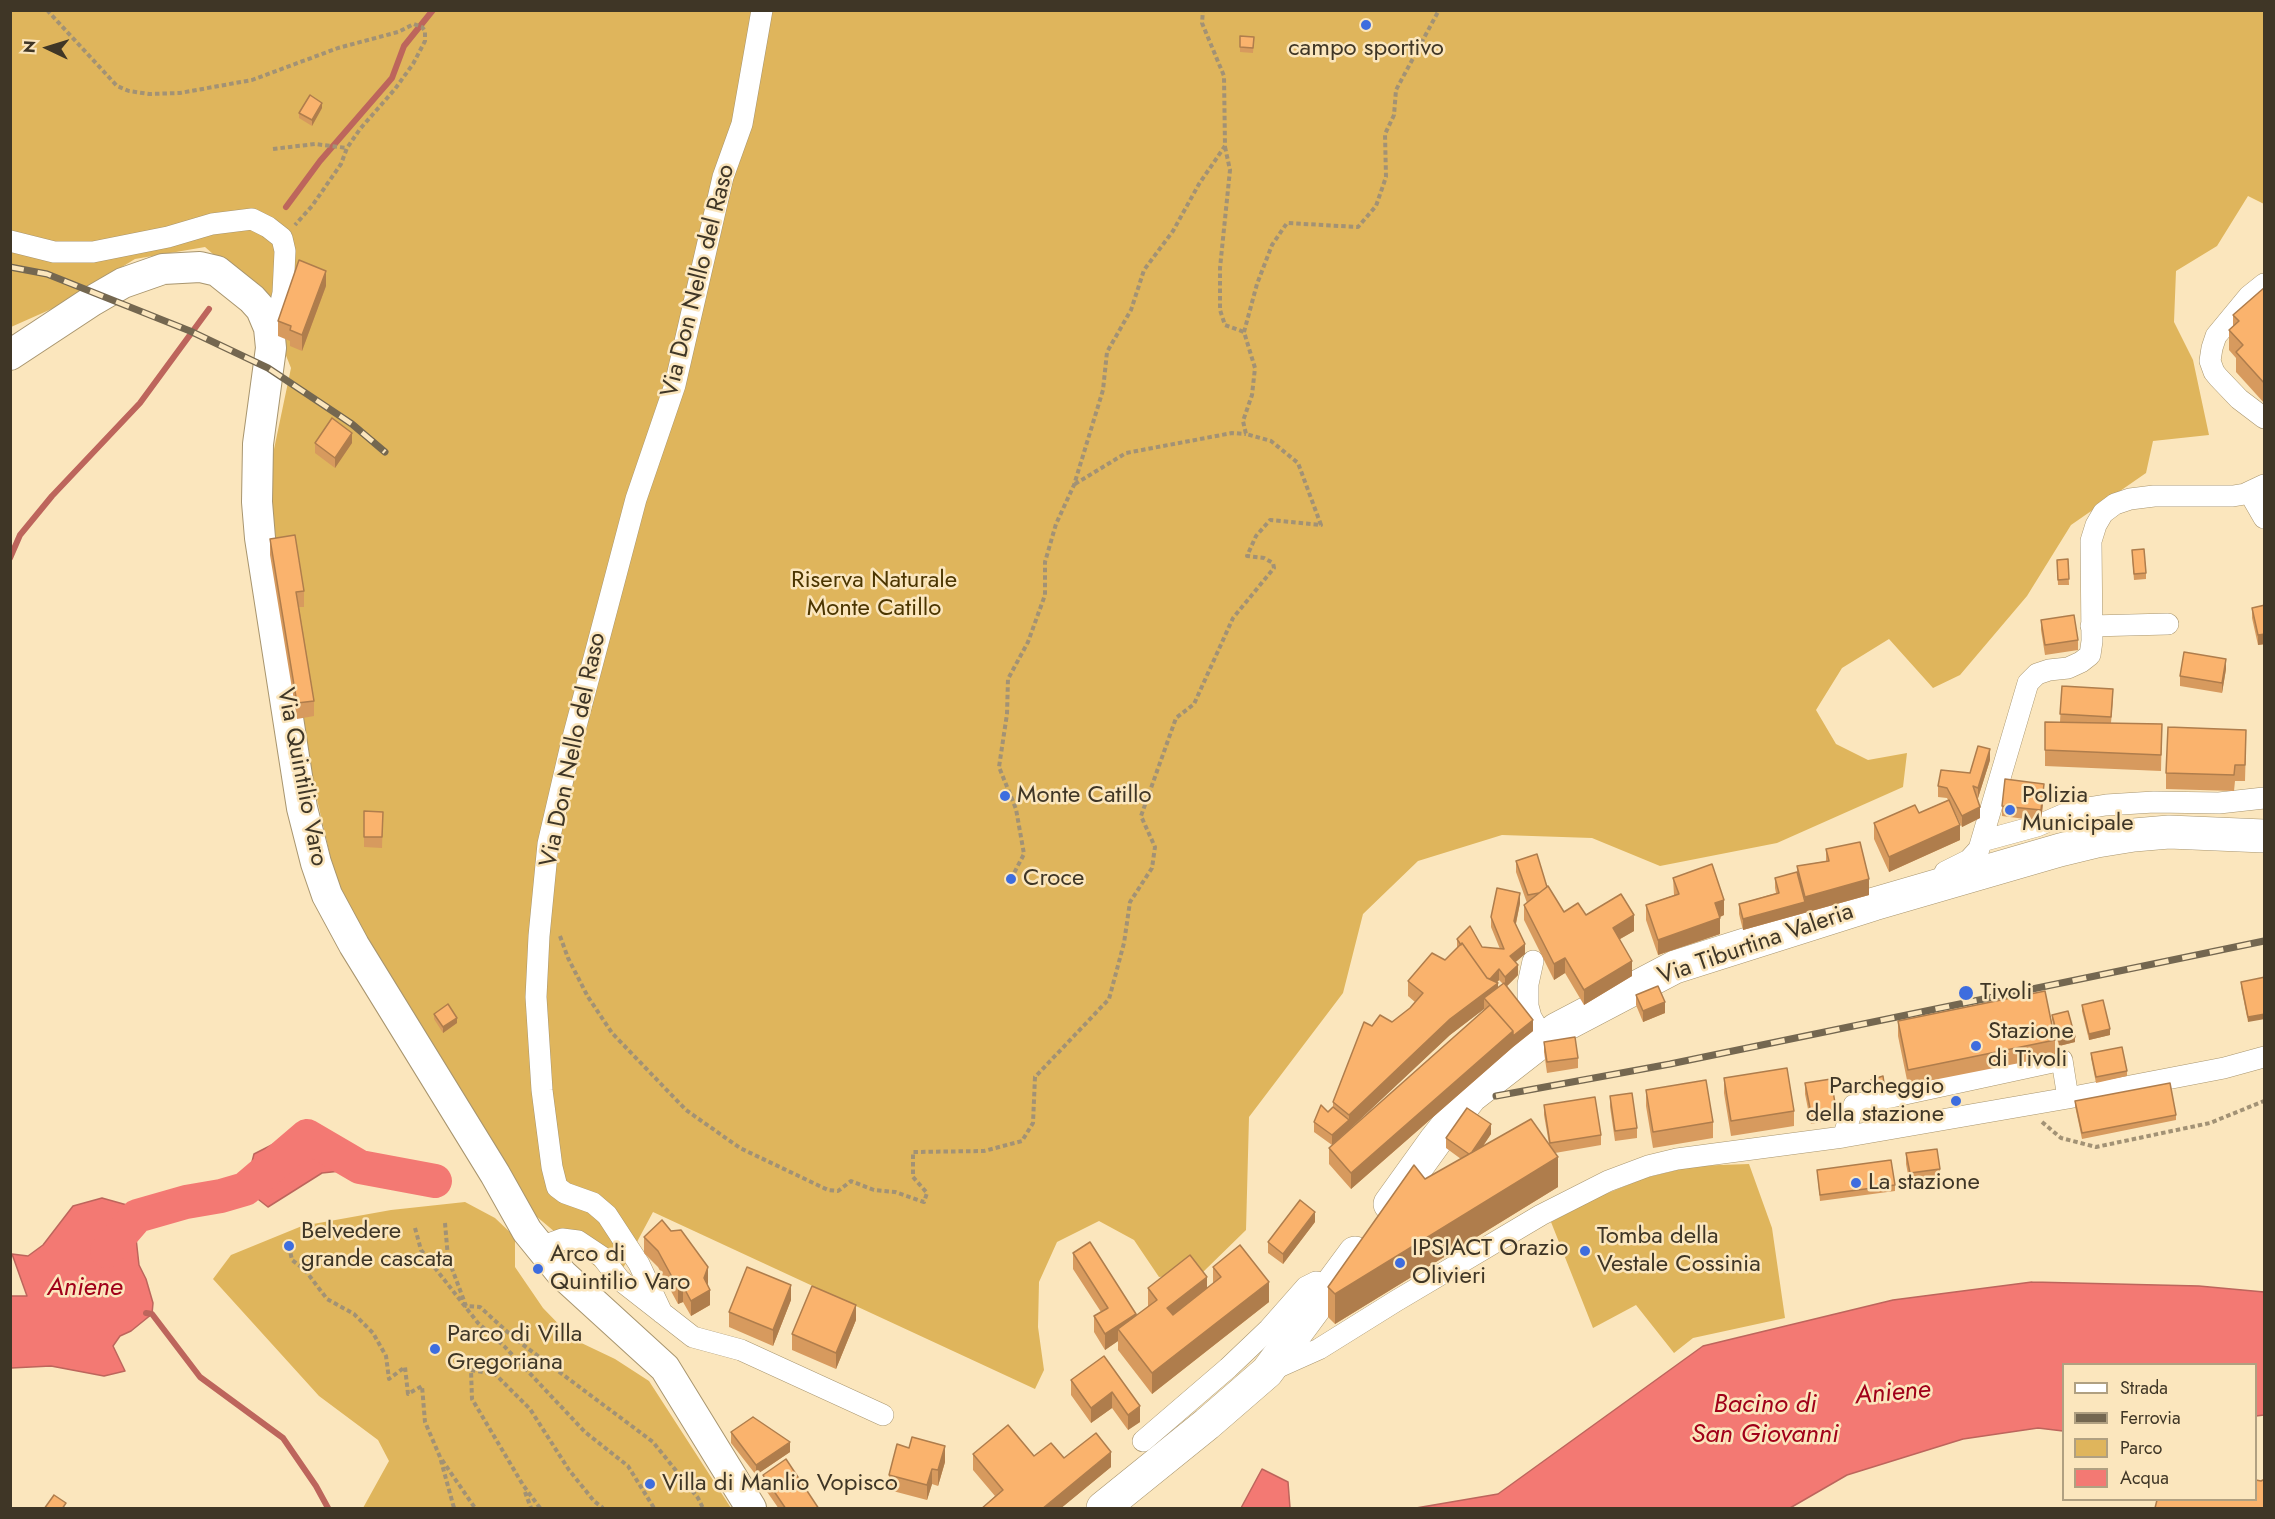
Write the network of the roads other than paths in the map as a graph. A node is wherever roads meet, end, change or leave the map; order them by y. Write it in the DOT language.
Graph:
graph roads {
  1 [pos="762,10"];
  2 [pos="10,241"];
  3 [pos="2265,284"];
  4 [pos="271,348"];
  5 [pos="10,355"];
  6 [pos="2265,418"];
  7 [pos="2257,488"];
  8 [pos="2265,518"];
  9 [pos="2168,624"];
  10 [pos="2091,626"];
  11 [pos="2265,798"];
  12 [pos="2265,836"];
  13 [pos="1982,841"];
  14 [pos="1874,904"];
  15 [pos="1533,961"];
  16 [pos="1544,1039"];
  17 [pos="2265,1057"];
  18 [pos="2068,1098"];
  19 [pos="1843,1137"];
  20 [pos="540,1247"];
  21 [pos="1332,1286"];
  22 [pos="662,1313"];
  23 [pos="1267,1372"];
  24 [pos="883,1414"];
  25 [pos="1143,1441"];
  26 [pos="751,1509"];
  27 [pos="1103,1509"];
  1 -- 22 [label="street, Via Don Nello del Raso"];
  2 -- 4 [label="street"];
  3 -- 6 [label="street"];
  4 -- 5 [label="main road, Via Quintilio Varo"];
  4 -- 20 [label="main road, Via Quintilio Varo"];
  7 -- 8 [label="street"];
  7 -- 10 [label="street"];
  9 -- 10 [label="street"];
  10 -- 13 [label="street"];
  11 -- 13 [label="street"];
  12 -- 14 [label="main road, Via Tiburtina Valeria"];
  13 -- 14 [label="street"];
  14 -- 16 [label="main road, Via Tiburtina Valeria"];
  15 -- 16 [label="street"];
  16 -- 21 [label="main road, Via Tiburtina Valeria"];
  17 -- 18 [label="street"];
  18 -- 19 [label="street"];
  18 -- 19 [label="street"];
  19 -- 23 [label="street"];
  20 -- 22 [label="street"];
  20 -- 26 [label="main road, Via Quintilio Varo"];
  21 -- 23 [label="main road, Via Tiburtina Valeria"];
  21 -- 25 [label="street"];
  22 -- 24 [label="street"];
  23 -- 27 [label="main road, Via Tiburtina Valeria"];
}
